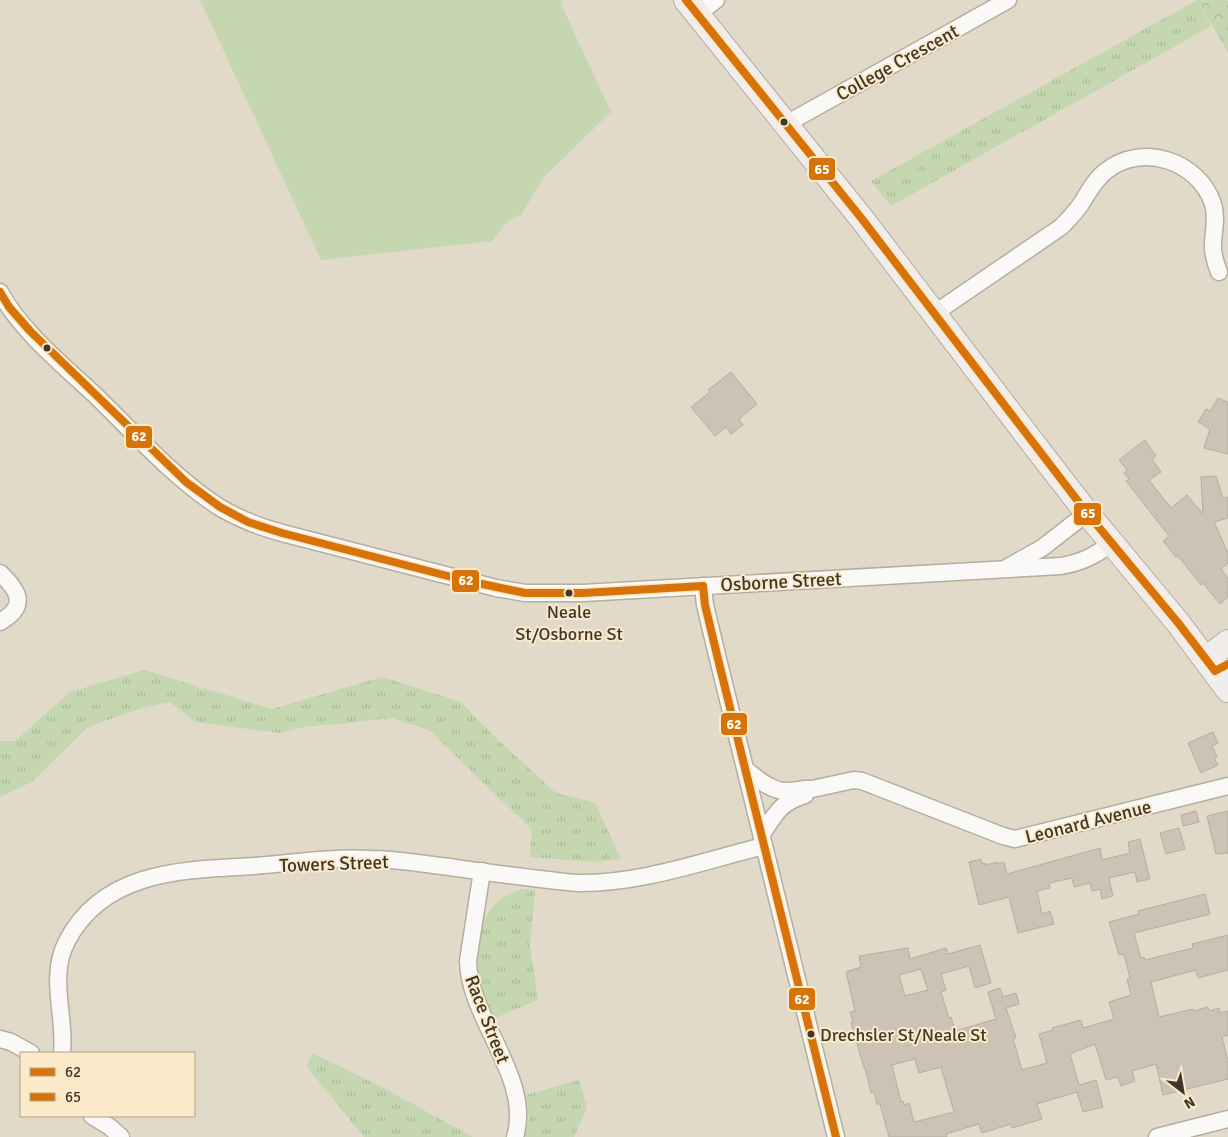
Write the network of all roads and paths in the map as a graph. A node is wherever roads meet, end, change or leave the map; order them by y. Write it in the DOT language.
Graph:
graph roads {
  1 [pos="716,0"];
  2 [pos="1008,0"];
  3 [pos="692,7"];
  4 [pos="786,124"];
  5 [pos="1218,272"];
  6 [pos="0,292"];
  7 [pos="5,310"];
  8 [pos="935,313"];
  9 [pos="1087,513"];
  10 [pos="1112,543"];
  11 [pos="1004,569"];
  12 [pos="0,573"];
  13 [pos="702,586"];
  14 [pos="0,622"];
  15 [pos="1228,642"];
  16 [pos="1219,671"];
  17 [pos="746,770"];
  18 [pos="1226,787"];
  19 [pos="812,789"];
  20 [pos="763,840"];
  21 [pos="482,871"];
  22 [pos="0,1039"];
  23 [pos="0,1043"];
  24 [pos="29,1052"];
  25 [pos="62,1052"];
  26 [pos="20,1057"];
  27 [pos="94,1117"];
  28 [pos="1228,1119"];
  29 [pos="110,1127"];
  30 [pos="515,1137"];
  31 [pos="836,1137"];
  32 [pos="1157,1137"];
  1 -- 3 [label="street"];
  2 -- 4 [label="street, College Crescent"];
  3 -- 4 [label="street"];
  4 -- 8 [label="street"];
  5 -- 8 [label="street"];
  6 -- 7 [label="street, Osborne Street"];
  7 -- 13 [label="street, Osborne Street"];
  8 -- 9 [label="street"];
  9 -- 10 [label="street"];
  9 -- 11 [label="street, Osborne Street"];
  10 -- 11 [label="street, Osborne Street"];
  10 -- 16 [label="street"];
  11 -- 13 [label="street, Osborne Street"];
  12 -- 14 [label="street"];
  13 -- 17 [label="street"];
  15 -- 16 [label="street"];
  17 -- 19 [label="street, Leonard Avenue"];
  17 -- 20 [label="street"];
  18 -- 19 [label="street, Leonard Avenue"];
  19 -- 20 [label="street, Leonard Avenue"];
  20 -- 21 [label="street, Towers Street"];
  20 -- 31 [label="street"];
  21 -- 25 [label="street, Towers Street"];
  21 -- 30 [label="street, Race Street"];
  22 -- 24 [label="street"];
  23 -- 26 [label="street"];
  27 -- 29 [label="street"];
  28 -- 32 [label="street"];
}
